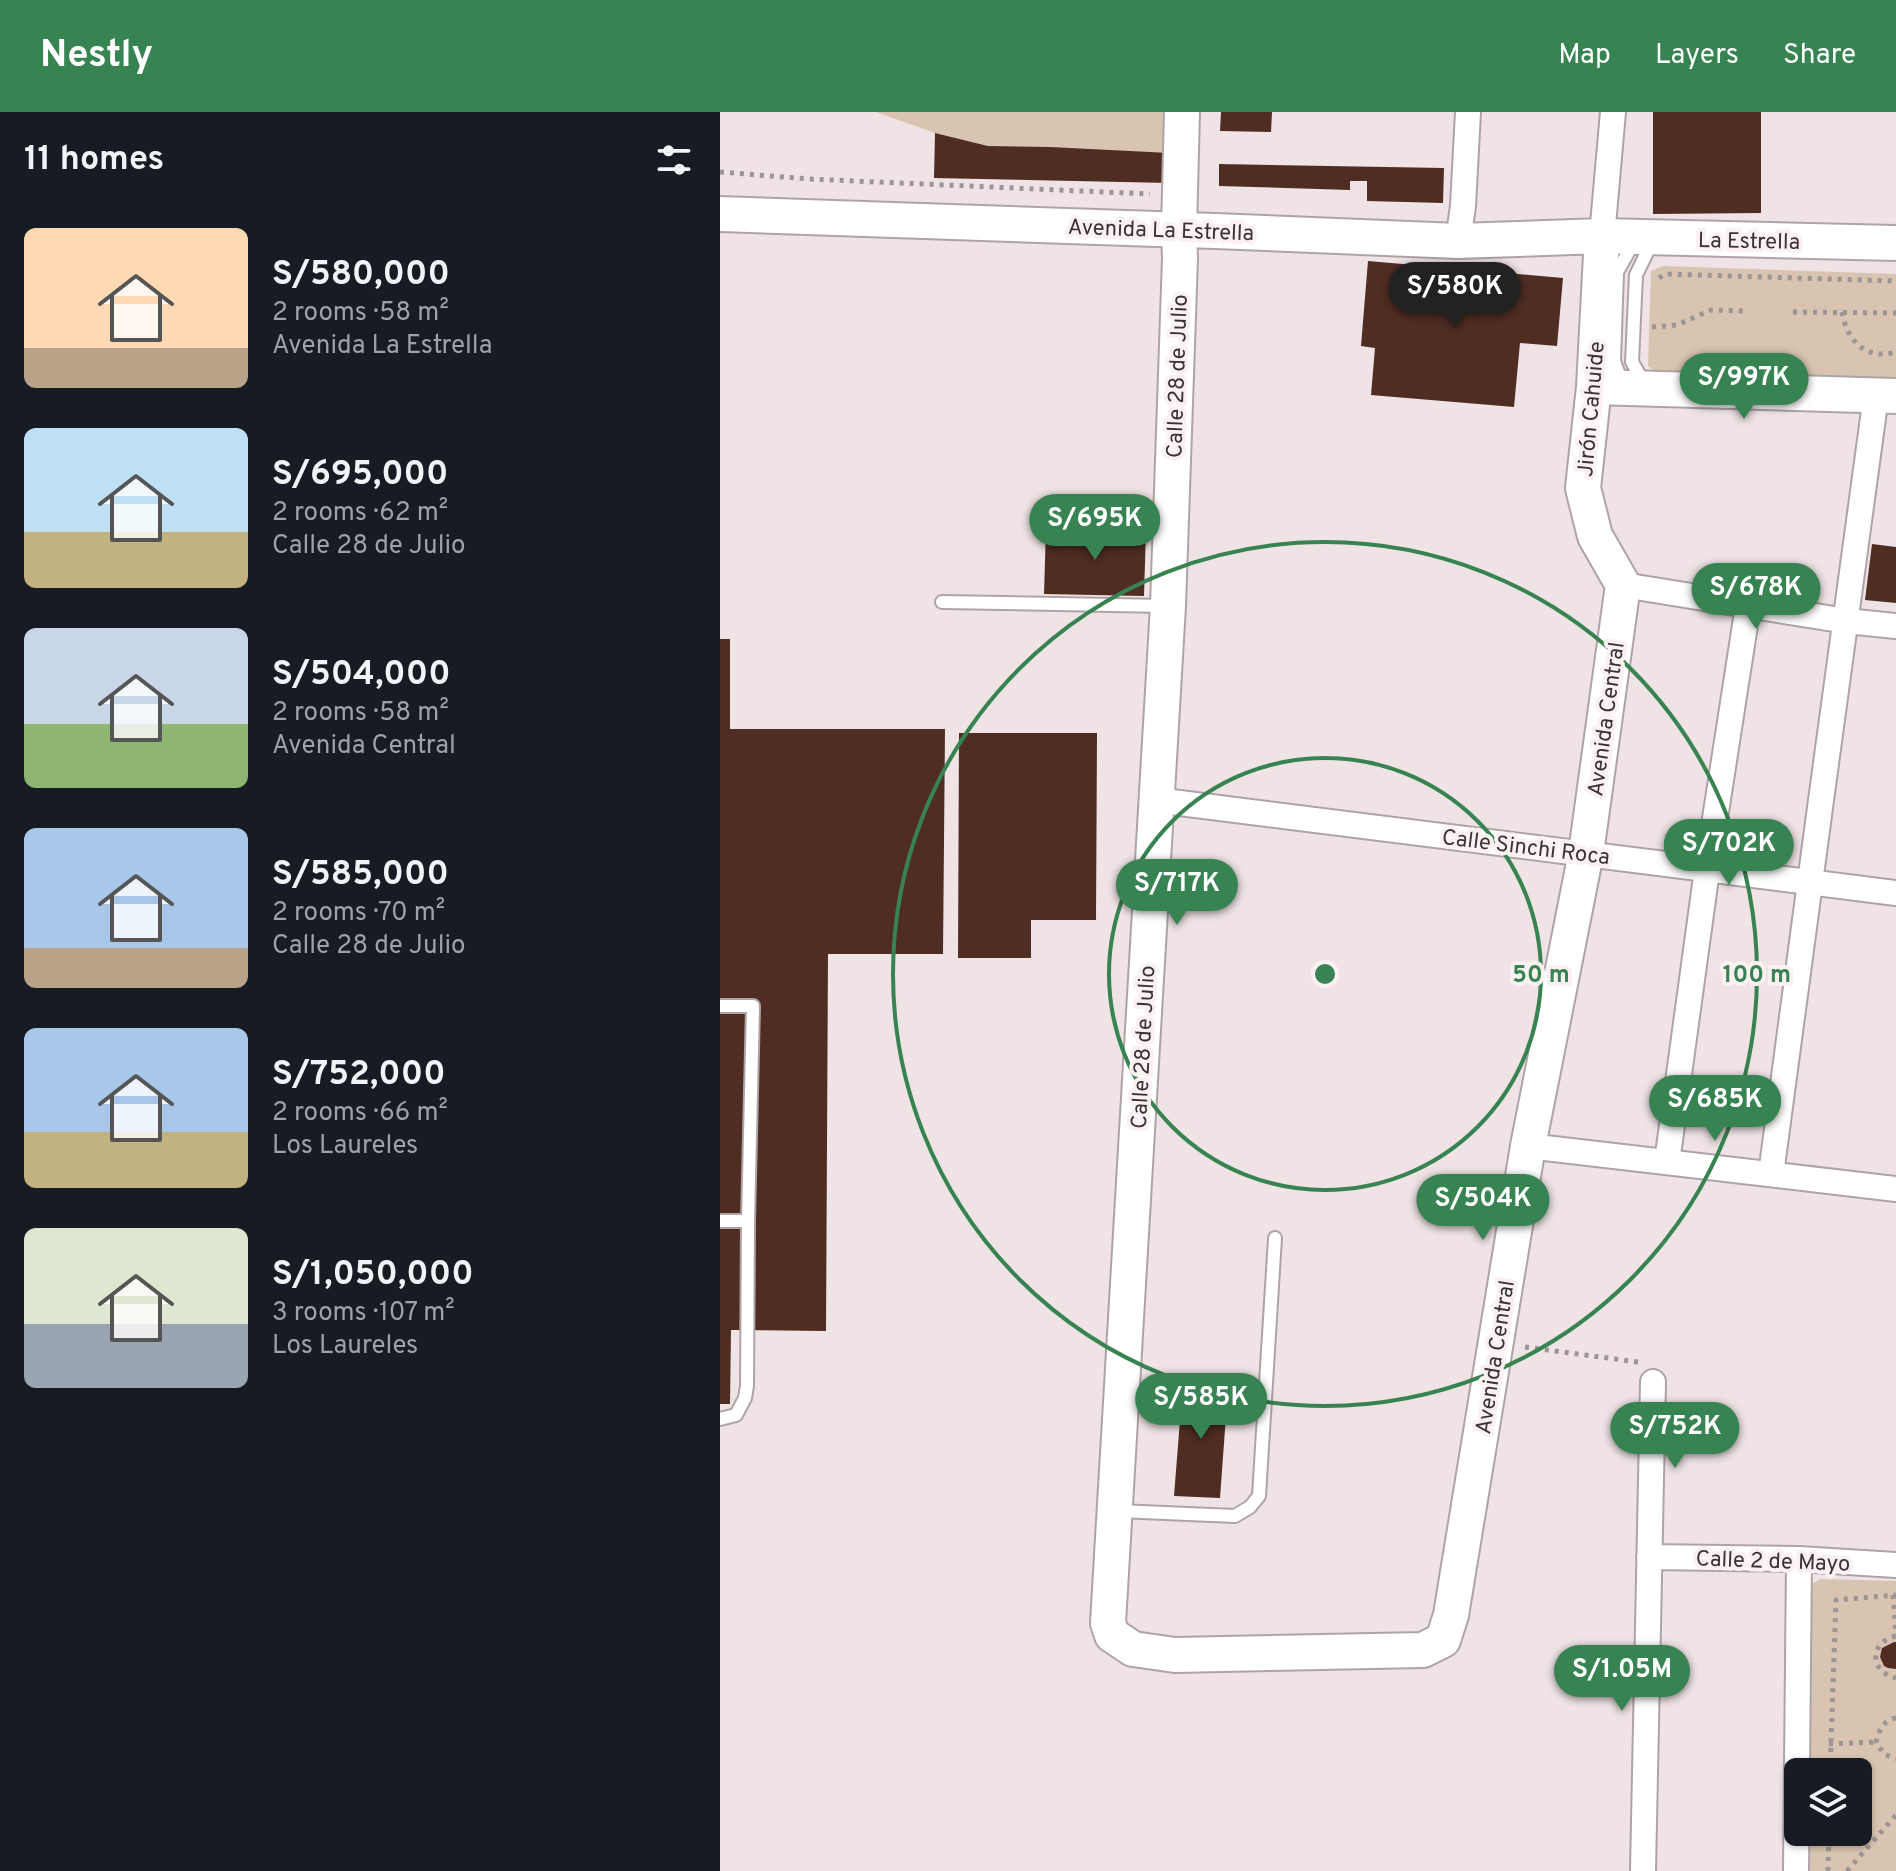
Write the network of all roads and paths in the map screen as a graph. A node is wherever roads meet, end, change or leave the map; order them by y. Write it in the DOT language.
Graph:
graph roads {
  1 [pos="1182,112"];
  2 [pos="1468,112"];
  3 [pos="1613,112"];
  4 [pos="720,172"];
  5 [pos="1180,195"];
  6 [pos="720,214"];
  7 [pos="1179,230"];
  8 [pos="1602,236"];
  9 [pos="1645,237"];
  10 [pos="1458,241"];
  11 [pos="1896,243"];
  12 [pos="1896,281"];
  13 [pos="1658,289"];
  14 [pos="1743,311"];
  15 [pos="1793,312"];
  16 [pos="1842,312"];
  17 [pos="1896,313"];
  18 [pos="1657,314"];
  19 [pos="1633,326"];
  20 [pos="1657,327"];
  21 [pos="1656,339"];
  22 [pos="1896,352"];
  23 [pos="1622,388"];
  24 [pos="1886,396"];
  25 [pos="1623,585"];
  26 [pos="942,602"];
  27 [pos="1168,606"];
  28 [pos="1748,606"];
  29 [pos="1846,621"];
  30 [pos="1896,626"];
  31 [pos="1156,800"];
  32 [pos="1586,853"];
  33 [pos="1707,870"];
  34 [pos="1809,882"];
  35 [pos="1896,893"];
  36 [pos="720,1006"];
  37 [pos="1528,1146"];
  38 [pos="1667,1162"];
  39 [pos="1771,1174"];
  40 [pos="1896,1189"];
  41 [pos="720,1221"];
  42 [pos="748,1221"];
  43 [pos="1275,1238"];
  44 [pos="1496,1343"];
  45 [pos="1653,1382"];
  46 [pos="720,1419"];
  47 [pos="1115,1511"];
  48 [pos="1649,1557"];
  49 [pos="1799,1559"];
  50 [pos="1896,1565"];
  51 [pos="1894,1595"];
  52 [pos="1108,1623"];
  53 [pos="1896,1635"];
  54 [pos="1896,1678"];
  55 [pos="1896,1718"];
  56 [pos="1876,1742"];
  57 [pos="1831,1744"];
  58 [pos="1798,1747"];
  59 [pos="1830,1758"];
  60 [pos="1896,1759"];
  61 [pos="1896,1815"];
  62 [pos="1829,1846"];
  63 [pos="1643,1871"];
  64 [pos="1796,1871"];
  65 [pos="1828,1871"];
  66 [pos="1847,1871"];
  1 -- 5 [label="street, Calle 28 de Julio"];
  2 -- 10 [label="street"];
  3 -- 8 [label="street"];
  4 -- 5 [label="path"];
  5 -- 7 [label="street, Calle 28 de Julio"];
  6 -- 7 [label="street, Avenida La Estrella"];
  7 -- 10 [label="street, Avenida La Estrella"];
  7 -- 27 [label="street, Calle 28 de Julio"];
  8 -- 9 [label="street, La Estrella"];
  8 -- 10 [label="street, Avenida La Estrella"];
  8 -- 23 [label="street, Jirón Cahuide"];
  9 -- 11 [label="street, La Estrella"];
  9 -- 19 [label="lane"];
  9 -- 23 [label="lane"];
  12 -- 13 [label="path"];
  14 -- 20 [label="path"];
  15 -- 16 [label="path"];
  16 -- 17 [label="path"];
  16 -- 22 [label="path"];
  18 -- 20 [label="path"];
  19 -- 20 [label="path"];
  19 -- 23 [label="lane"];
  20 -- 21 [label="path"];
  23 -- 24 [label="street"];
  23 -- 25 [label="street, Jirón Cahuide"];
  24 -- 29 [label="street"];
  25 -- 28 [label="street"];
  25 -- 32 [label="street, Avenida Central"];
  26 -- 27 [label="lane"];
  27 -- 31 [label="street, Calle 28 de Julio"];
  28 -- 29 [label="street"];
  28 -- 33 [label="street"];
  29 -- 30 [label="street"];
  29 -- 34 [label="street"];
  31 -- 32 [label="street, Calle Sinchi Roca"];
  31 -- 47 [label="street, Calle 28 de Julio"];
  32 -- 33 [label="street, Calle Sinchi Roca"];
  32 -- 37 [label="street, Avenida Central"];
  33 -- 34 [label="street, Calle Sinchi Roca"];
  33 -- 38 [label="street"];
  34 -- 35 [label="street, Calle Sinchi Roca"];
  34 -- 39 [label="street"];
  36 -- 42 [label="lane"];
  37 -- 38 [label="street"];
  37 -- 44 [label="street, Avenida Central"];
  38 -- 39 [label="street"];
  39 -- 40 [label="street"];
  41 -- 42 [label="lane"];
  42 -- 46 [label="lane"];
  43 -- 47 [label="lane"];
  44 -- 45 [label="path"];
  44 -- 52 [label="street, Avenida Central"];
  45 -- 48 [label="street"];
  47 -- 52 [label="street, Calle 28 de Julio"];
  48 -- 49 [label="street, Calle 2 de Mayo"];
  48 -- 63 [label="street"];
  49 -- 50 [label="street, Calle 2 de Mayo"];
  49 -- 58 [label="street"];
  51 -- 53 [label="path"];
  51 -- 57 [label="path"];
  53 -- 54 [label="path"];
  55 -- 56 [label="path"];
  56 -- 57 [label="path"];
  56 -- 60 [label="path"];
  57 -- 58 [label="path"];
  57 -- 59 [label="path"];
  58 -- 64 [label="street"];
  61 -- 66 [label="path"];
  62 -- 65 [label="path"];
}
